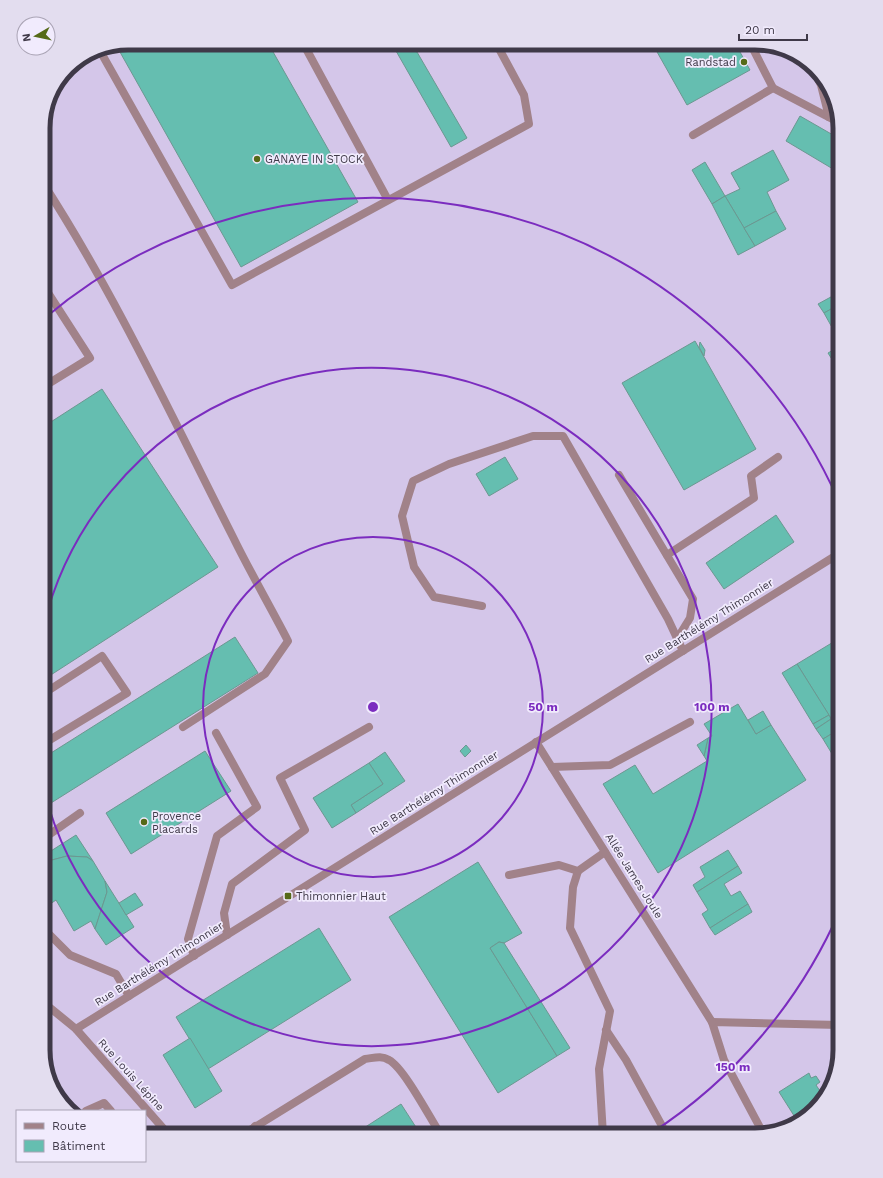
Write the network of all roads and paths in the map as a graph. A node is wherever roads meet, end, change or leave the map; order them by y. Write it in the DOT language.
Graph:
graph roads {
  1 [pos="307,50"];
  2 [pos="500,50"];
  3 [pos="754,50"];
  4 [pos="102,55"];
  5 [pos="773,88"];
  6 [pos="822,88"];
  7 [pos="829,117"];
  8 [pos="832,119"];
  9 [pos="693,135"];
  10 [pos="50,194"];
  11 [pos="388,200"];
  12 [pos="50,296"];
  13 [pos="50,383"];
  14 [pos="778,457"];
  15 [pos="619,475"];
  16 [pos="667,555"];
  17 [pos="833,557"];
  18 [pos="482,606"];
  19 [pos="677,639"];
  20 [pos="683,651"];
  21 [pos="50,689"];
  22 [pos="690,722"];
  23 [pos="183,727"];
  24 [pos="368,727"];
  25 [pos="216,733"];
  26 [pos="50,740"];
  27 [pos="536,742"];
  28 [pos="552,767"];
  29 [pos="80,813"];
  30 [pos="50,834"];
  31 [pos="605,852"];
  32 [pos="578,871"];
  33 [pos="509,875"];
  34 [pos="50,935"];
  35 [pos="227,935"];
  36 [pos="194,956"];
  37 [pos="129,996"];
  38 [pos="50,1008"];
  39 [pos="712,1022"];
  40 [pos="833,1025"];
  41 [pos="76,1029"];
  42 [pos="606,1030"];
  43 [pos="88,1110"];
  44 [pos="110,1110"];
  45 [pos="255,1126"];
  46 [pos="163,1128"];
  47 [pos="252,1128"];
  48 [pos="437,1128"];
  49 [pos="603,1128"];
  50 [pos="663,1128"];
  51 [pos="761,1128"];
  1 -- 11 [label="street"];
  2 -- 11 [label="street"];
  3 -- 5 [label="street"];
  4 -- 11 [label="street"];
  5 -- 7 [label="street"];
  5 -- 9 [label="street"];
  6 -- 7 [label="street"];
  7 -- 8 [label="street"];
  10 -- 23 [label="street"];
  12 -- 13 [label="street"];
  14 -- 16 [label="street"];
  15 -- 16 [label="street"];
  16 -- 19 [label="street"];
  17 -- 20 [label="street, Rue Barthélémy Thimonnier"];
  18 -- 19 [label="street"];
  19 -- 20 [label="street"];
  20 -- 27 [label="street, Rue Barthélémy Thimonnier"];
  21 -- 26 [label="street"];
  22 -- 28 [label="street"];
  24 -- 35 [label="street"];
  25 -- 36 [label="street"];
  27 -- 28 [label="street, Allée James Joule"];
  27 -- 35 [label="street, Rue Barthélémy Thimonnier"];
  28 -- 31 [label="street, Allée James Joule"];
  29 -- 30 [label="street"];
  31 -- 32 [label="street"];
  31 -- 39 [label="street, Allée James Joule"];
  32 -- 33 [label="street"];
  32 -- 42 [label="street"];
  34 -- 37 [label="street"];
  35 -- 36 [label="street, Rue Barthélémy Thimonnier"];
  36 -- 37 [label="street, Rue Barthélémy Thimonnier"];
  37 -- 41 [label="street, Rue Barthélémy Thimonnier"];
  38 -- 41 [label="street"];
  39 -- 40 [label="street"];
  39 -- 51 [label="street, Allée James Joule"];
  41 -- 46 [label="street, Rue Louis Lépine"];
  42 -- 49 [label="street"];
  42 -- 50 [label="street"];
  43 -- 44 [label="street"];
  45 -- 47 [label="street"];
  45 -- 48 [label="street"];
}
